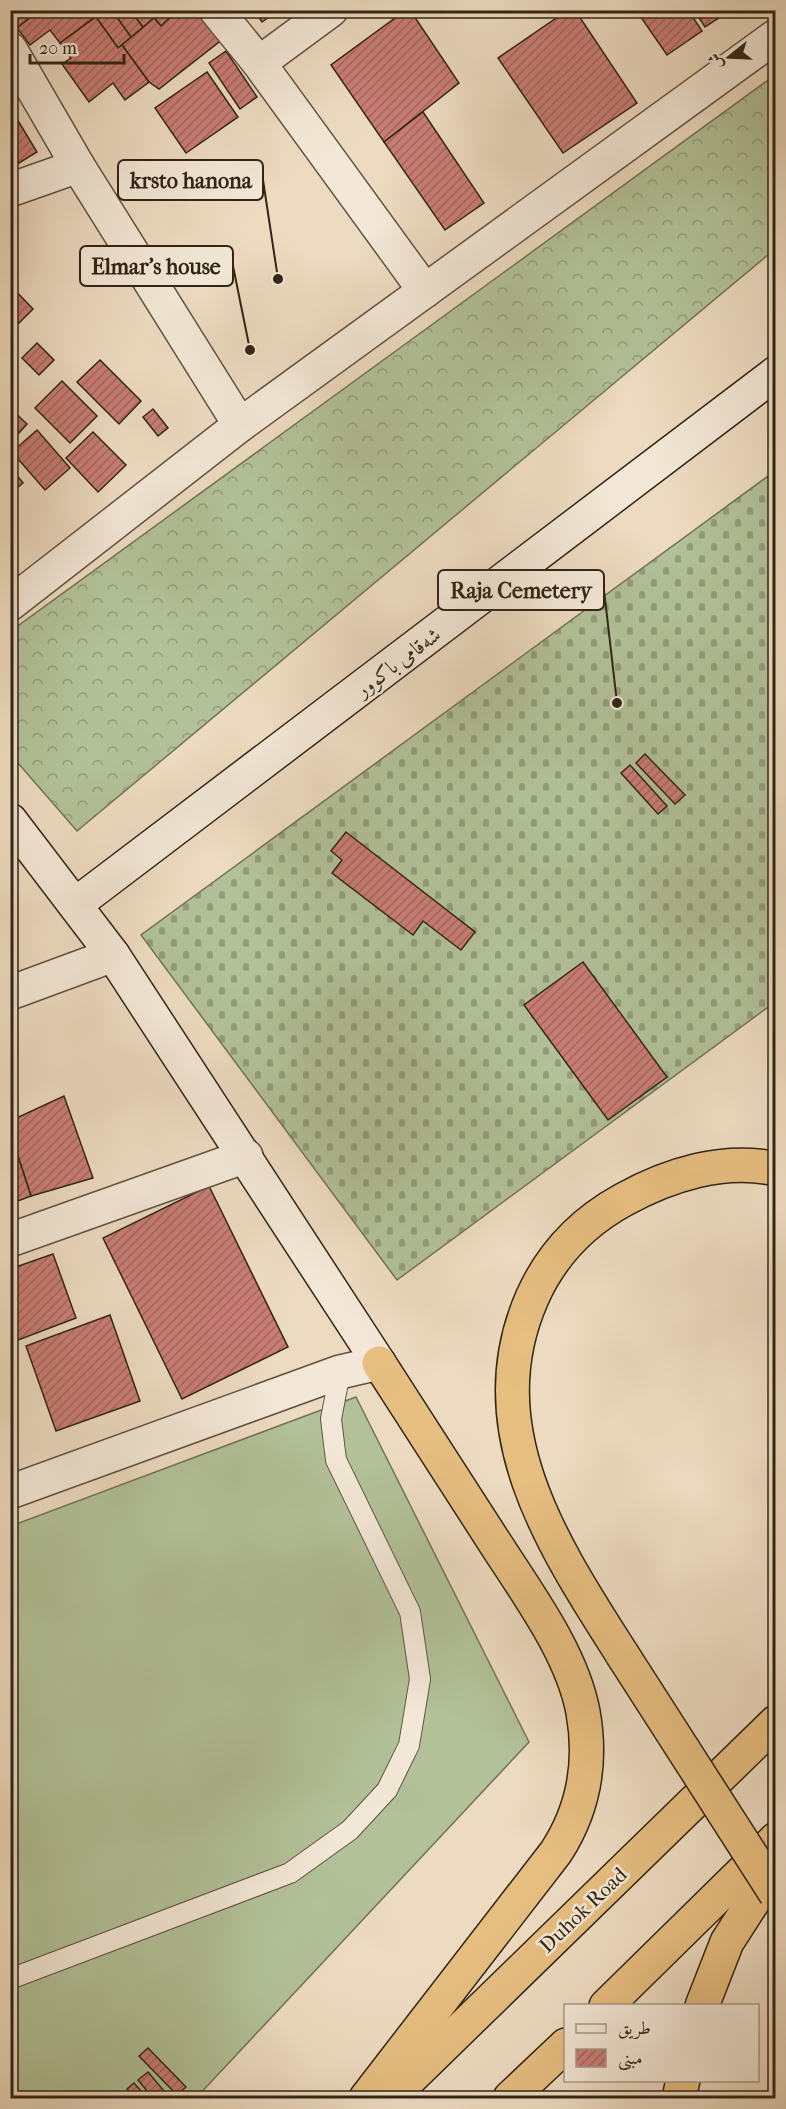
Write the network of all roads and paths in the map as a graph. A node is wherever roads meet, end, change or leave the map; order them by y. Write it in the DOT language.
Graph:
graph roads {
  1 [pos="216,10"];
  2 [pos="331,10"];
  3 [pos="776,36"];
  4 [pos="10,50"];
  5 [pos="259,63"];
  6 [pos="78,166"];
  7 [pos="10,190"];
  8 [pos="425,291"];
  9 [pos="776,373"];
  10 [pos="240,425"];
  11 [pos="10,604"];
  12 [pos="10,820"];
  13 [pos="76,904"];
  14 [pos="113,955"];
  15 [pos="10,993"];
  16 [pos="246,1156"];
  17 [pos="776,1169"];
  18 [pos="10,1240"];
  19 [pos="379,1363"];
  20 [pos="340,1372"];
  21 [pos="10,1492"];
  22 [pos="776,1709"];
  23 [pos="776,1722"];
  24 [pos="741,1756"];
  25 [pos="776,1839"];
  26 [pos="776,1866"];
  27 [pos="776,1894"];
  28 [pos="10,1979"];
  29 [pos="608,2004"];
  30 [pos="703,2004"];
  31 [pos="564,2047"];
  32 [pos="682,2082"];
  33 [pos="366,2098"];
  34 [pos="390,2098"];
  35 [pos="510,2098"];
  36 [pos="679,2098"];
  1 -- 5 [label="street"];
  2 -- 5 [label="street"];
  3 -- 8 [label="street"];
  4 -- 6 [label="street"];
  5 -- 8 [label="street"];
  6 -- 7 [label="street"];
  6 -- 10 [label="street"];
  8 -- 10 [label="street"];
  9 -- 13 [label="street, شەقامی باکوور"];
  10 -- 11 [label="street"];
  12 -- 13 [label="street"];
  13 -- 14 [label="street"];
  14 -- 15 [label="street"];
  14 -- 16 [label="street"];
  16 -- 18 [label="street"];
  16 -- 19 [label="street"];
  17 -- 27 [label="highway, bridge"];
  19 -- 20 [label="street"];
  19 -- 33 [label="highway"];
  20 -- 21 [label="street"];
  20 -- 28 [label="lane"];
  22 -- 24 [label="highway"];
  23 -- 24 [label="highway, Duhok Road"];
  24 -- 34 [label="highway, Duhok Road"];
  25 -- 29 [label="highway"];
  26 -- 30 [label="highway"];
  31 -- 35 [label="highway"];
  32 -- 36 [label="highway"];
}
